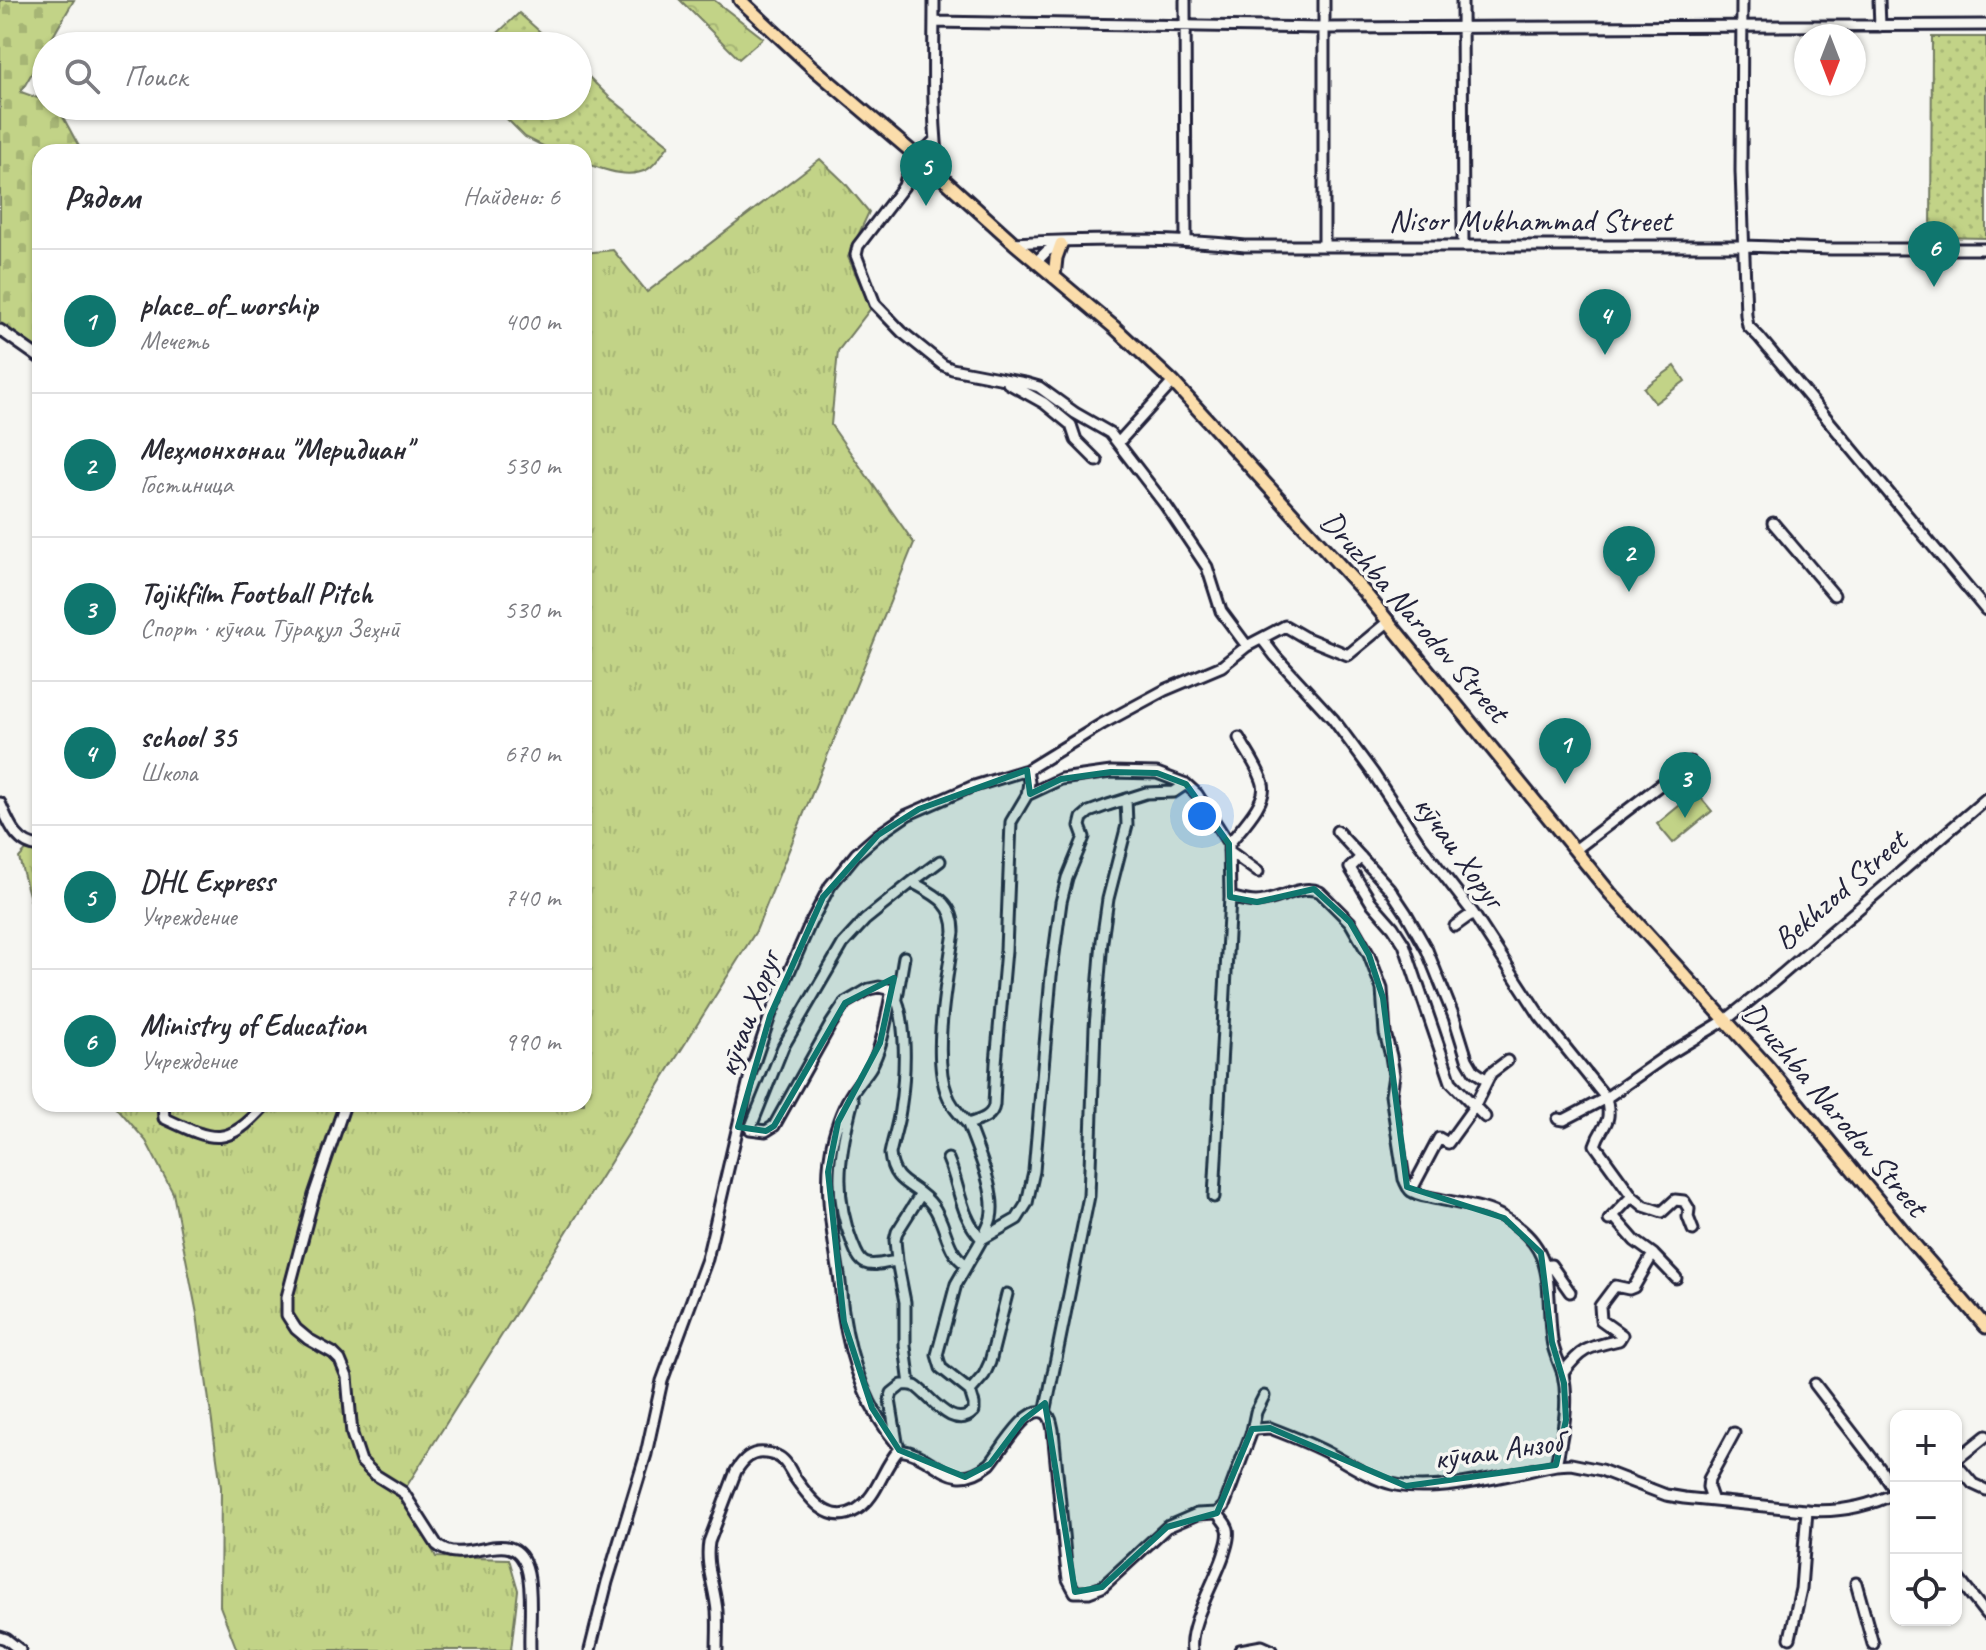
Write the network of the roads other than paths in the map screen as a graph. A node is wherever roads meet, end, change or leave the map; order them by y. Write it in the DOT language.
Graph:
graph roads {
  1 [pos="740,0"];
  2 [pos="934,0"];
  3 [pos="1185,0"];
  4 [pos="1324,0"];
  5 [pos="1462,0"];
  6 [pos="1742,0"];
  7 [pos="1879,0"];
  8 [pos="934,22"];
  9 [pos="1986,25"];
  10 [pos="1185,26"];
  11 [pos="1880,26"];
  12 [pos="1742,27"];
  13 [pos="1324,28"];
  14 [pos="1462,28"];
  15 [pos="935,140"];
  16 [pos="918,158"];
  17 [pos="940,176"];
  18 [pos="1074,240"];
  19 [pos="1186,240"];
  20 [pos="1014,243"];
  21 [pos="1061,244"];
  22 [pos="1324,246"];
  23 [pos="1463,246"];
  24 [pos="1743,246"];
  25 [pos="1986,249"];
  26 [pos="1036,262"];
  27 [pos="1054,277"];
  28 [pos="0,330"];
  29 [pos="32,352"];
  30 [pos="1001,379"];
  31 [pos="1173,382"];
  32 [pos="1118,443"];
  33 [pos="1097,461"];
  34 [pos="1773,523"];
  35 [pos="1834,595"];
  36 [pos="1986,610"];
  37 [pos="1389,621"];
  38 [pos="1262,639"];
  39 [pos="1247,646"];
  40 [pos="1239,738"];
  41 [pos="1690,762"];
  42 [pos="1027,770"];
  43 [pos="1186,784"];
  44 [pos="1027,795"];
  45 [pos="1126,799"];
  46 [pos="1986,799"];
  47 [pos="0,803"];
  48 [pos="1337,831"];
  49 [pos="32,845"];
  50 [pos="1229,848"];
  51 [pos="1575,850"];
  52 [pos="1361,857"];
  53 [pos="940,861"];
  54 [pos="1258,872"];
  55 [pos="912,882"];
  56 [pos="1230,897"];
  57 [pos="1473,913"];
  58 [pos="1455,926"];
  59 [pos="904,957"];
  60 [pos="894,994"];
  61 [pos="1727,1019"];
  62 [pos="1507,1061"];
  63 [pos="1487,1080"];
  64 [pos="857,1085"];
  65 [pos="1606,1098"];
  66 [pos="1474,1107"];
  67 [pos="164,1112"];
  68 [pos="258,1112"];
  69 [pos="342,1112"];
  70 [pos="1485,1117"];
  71 [pos="1558,1119"];
  72 [pos="968,1124"];
  73 [pos="738,1127"];
  74 [pos="750,1129"];
  75 [pos="948,1159"];
  76 [pos="1411,1191"];
  77 [pos="921,1194"];
  78 [pos="1632,1196"];
  79 [pos="1214,1197"];
  80 [pos="1693,1230"];
  81 [pos="982,1239"];
  82 [pos="1545,1247"];
  83 [pos="1653,1254"];
  84 [pos="897,1261"];
  85 [pos="967,1265"];
  86 [pos="1549,1266"];
  87 [pos="1676,1278"];
  88 [pos="1570,1292"];
  89 [pos="1007,1294"];
  90 [pos="1986,1327"];
  91 [pos="1563,1373"];
  92 [pos="1815,1384"];
  93 [pos="910,1385"];
  94 [pos="970,1391"];
  95 [pos="1264,1396"];
  96 [pos="1045,1413"];
  97 [pos="1252,1431"];
  98 [pos="1734,1433"];
  99 [pos="1986,1436"];
  100 [pos="898,1448"];
  101 [pos="1962,1457"];
  102 [pos="1556,1465"];
  103 [pos="1962,1470"];
  104 [pos="1890,1484"];
  105 [pos="1986,1490"];
  106 [pos="1890,1496"];
  107 [pos="1713,1501"];
  108 [pos="1807,1510"];
  109 [pos="1217,1513"];
  110 [pos="1856,1583"];
  111 [pos="1962,1583"];
  112 [pos="1986,1612"];
  113 [pos="0,1637"];
  114 [pos="1790,1638"];
  115 [pos="1873,1644"];
  116 [pos="20,1650"];
  117 [pos="530,1650"];
  118 [pos="590,1650"];
  119 [pos="717,1650"];
  120 [pos="1192,1650"];
  121 [pos="1240,1650"];
  122 [pos="1271,1650"];
  1 -- 16 [label="main road, Druzhba Narodov Street"];
  2 -- 8 [label="street"];
  3 -- 10 [label="street"];
  4 -- 13 [label="street"];
  5 -- 14 [label="street"];
  6 -- 12 [label="street"];
  7 -- 11 [label="street"];
  8 -- 10 [label="street"];
  8 -- 15 [label="street"];
  9 -- 11 [label="street"];
  10 -- 13 [label="street"];
  10 -- 19 [label="street"];
  11 -- 12 [label="street"];
  12 -- 14 [label="street"];
  12 -- 24 [label="street"];
  13 -- 14 [label="street"];
  13 -- 22 [label="street"];
  14 -- 23 [label="street"];
  15 -- 16 [label="street"];
  15 -- 17 [label="street"];
  16 -- 17 [label="main road, Druzhba Narodov Street"];
  16 -- 30 [label="street"];
  17 -- 20 [label="main road, Druzhba Narodov Street"];
  18 -- 19 [label="street, Nisor Mukhammad Street"];
  18 -- 20 [label="street, Nisor Mukhammad Street"];
  18 -- 21 [label="street, Nisor Mukhammad Street"];
  19 -- 22 [label="street, Nisor Mukhammad Street"];
  20 -- 26 [label="main road, Druzhba Narodov Street"];
  21 -- 26 [label="street, Nisor Mukhammad Street"];
  21 -- 27 [label="main road"];
  22 -- 23 [label="street, Nisor Mukhammad Street"];
  23 -- 24 [label="street, Nisor Mukhammad Street"];
  24 -- 25 [label="street, Nisor Mukhammad Street"];
  24 -- 36 [label="street"];
  26 -- 27 [label="main road, Druzhba Narodov Street"];
  27 -- 31 [label="main road, Druzhba Narodov Street"];
  28 -- 29 [label="street"];
  30 -- 32 [label="street"];
  30 -- 33 [label="street"];
  31 -- 32 [label="street"];
  31 -- 37 [label="main road, Druzhba Narodov Street"];
  32 -- 39 [label="street"];
  34 -- 35 [label="street"];
  37 -- 38 [label="street, кӯчаи Хоруг"];
  37 -- 51 [label="main road, Druzhba Narodov Street"];
  38 -- 39 [label="street, кӯчаи Хоруг"];
  38 -- 57 [label="street, кӯчаи Хоруг"];
  39 -- 42 [label="street, кӯчаи Хоруг"];
  40 -- 50 [label="street"];
  41 -- 51 [label="street"];
  42 -- 44 [label="street"];
  42 -- 73 [label="street, кӯчаи Хоруг"];
  43 -- 44 [label="street"];
  43 -- 45 [label="street"];
  43 -- 50 [label="street"];
  44 -- 72 [label="street"];
  45 -- 81 [label="street"];
  45 -- 96 [label="street"];
  46 -- 61 [label="street, Bekhzod Street"];
  47 -- 49 [label="street"];
  48 -- 52 [label="street"];
  50 -- 54 [label="street"];
  50 -- 56 [label="street"];
  51 -- 61 [label="main road, Druzhba Narodov Street"];
  52 -- 63 [label="street"];
  52 -- 66 [label="street"];
  53 -- 55 [label="street"];
  55 -- 72 [label="street"];
  55 -- 74 [label="street"];
  56 -- 76 [label="street"];
  56 -- 79 [label="street"];
  57 -- 58 [label="street"];
  57 -- 65 [label="street, кӯчаи Хоруг"];
  59 -- 60 [label="street"];
  60 -- 64 [label="street"];
  60 -- 74 [label="street"];
  60 -- 77 [label="street"];
  61 -- 65 [label="street, Bekhzod Street"];
  61 -- 90 [label="main road, Druzhba Narodov Street"];
  62 -- 63 [label="street"];
  63 -- 66 [label="street"];
  64 -- 84 [label="street"];
  64 -- 100 [label="street"];
  65 -- 71 [label="street, Bekhzod Street"];
  65 -- 78 [label="street"];
  66 -- 70 [label="street"];
  66 -- 76 [label="street"];
  67 -- 68 [label="street"];
  69 -- 117 [label="street"];
  72 -- 81 [label="street"];
  73 -- 74 [label="street"];
  73 -- 118 [label="street, кӯчаи Хоруг"];
  75 -- 81 [label="street"];
  76 -- 86 [label="street"];
  77 -- 84 [label="street"];
  77 -- 85 [label="street"];
  78 -- 80 [label="street"];
  78 -- 83 [label="street"];
  81 -- 85 [label="street"];
  82 -- 86 [label="street"];
  83 -- 87 [label="street"];
  83 -- 91 [label="street"];
  84 -- 93 [label="street"];
  85 -- 94 [label="street"];
  86 -- 88 [label="street"];
  86 -- 91 [label="street"];
  89 -- 94 [label="street"];
  91 -- 102 [label="street"];
  92 -- 104 [label="street"];
  93 -- 94 [label="street"];
  93 -- 100 [label="street"];
  95 -- 97 [label="street"];
  96 -- 100 [label="street"];
  96 -- 109 [label="street"];
  97 -- 102 [label="street, кӯчаи Анзоб"];
  97 -- 109 [label="street"];
  98 -- 107 [label="street"];
  99 -- 101 [label="street"];
  100 -- 119 [label="street"];
  102 -- 107 [label="street, кӯчаи Анзоб"];
  103 -- 105 [label="street"];
  106 -- 108 [label="street, кӯчаи Анзоб"];
  107 -- 108 [label="street, кӯчаи Анзоб"];
  108 -- 114 [label="street"];
  109 -- 120 [label="street"];
  110 -- 115 [label="street"];
  111 -- 112 [label="street"];
  113 -- 116 [label="street"];
  121 -- 122 [label="street"];
}
